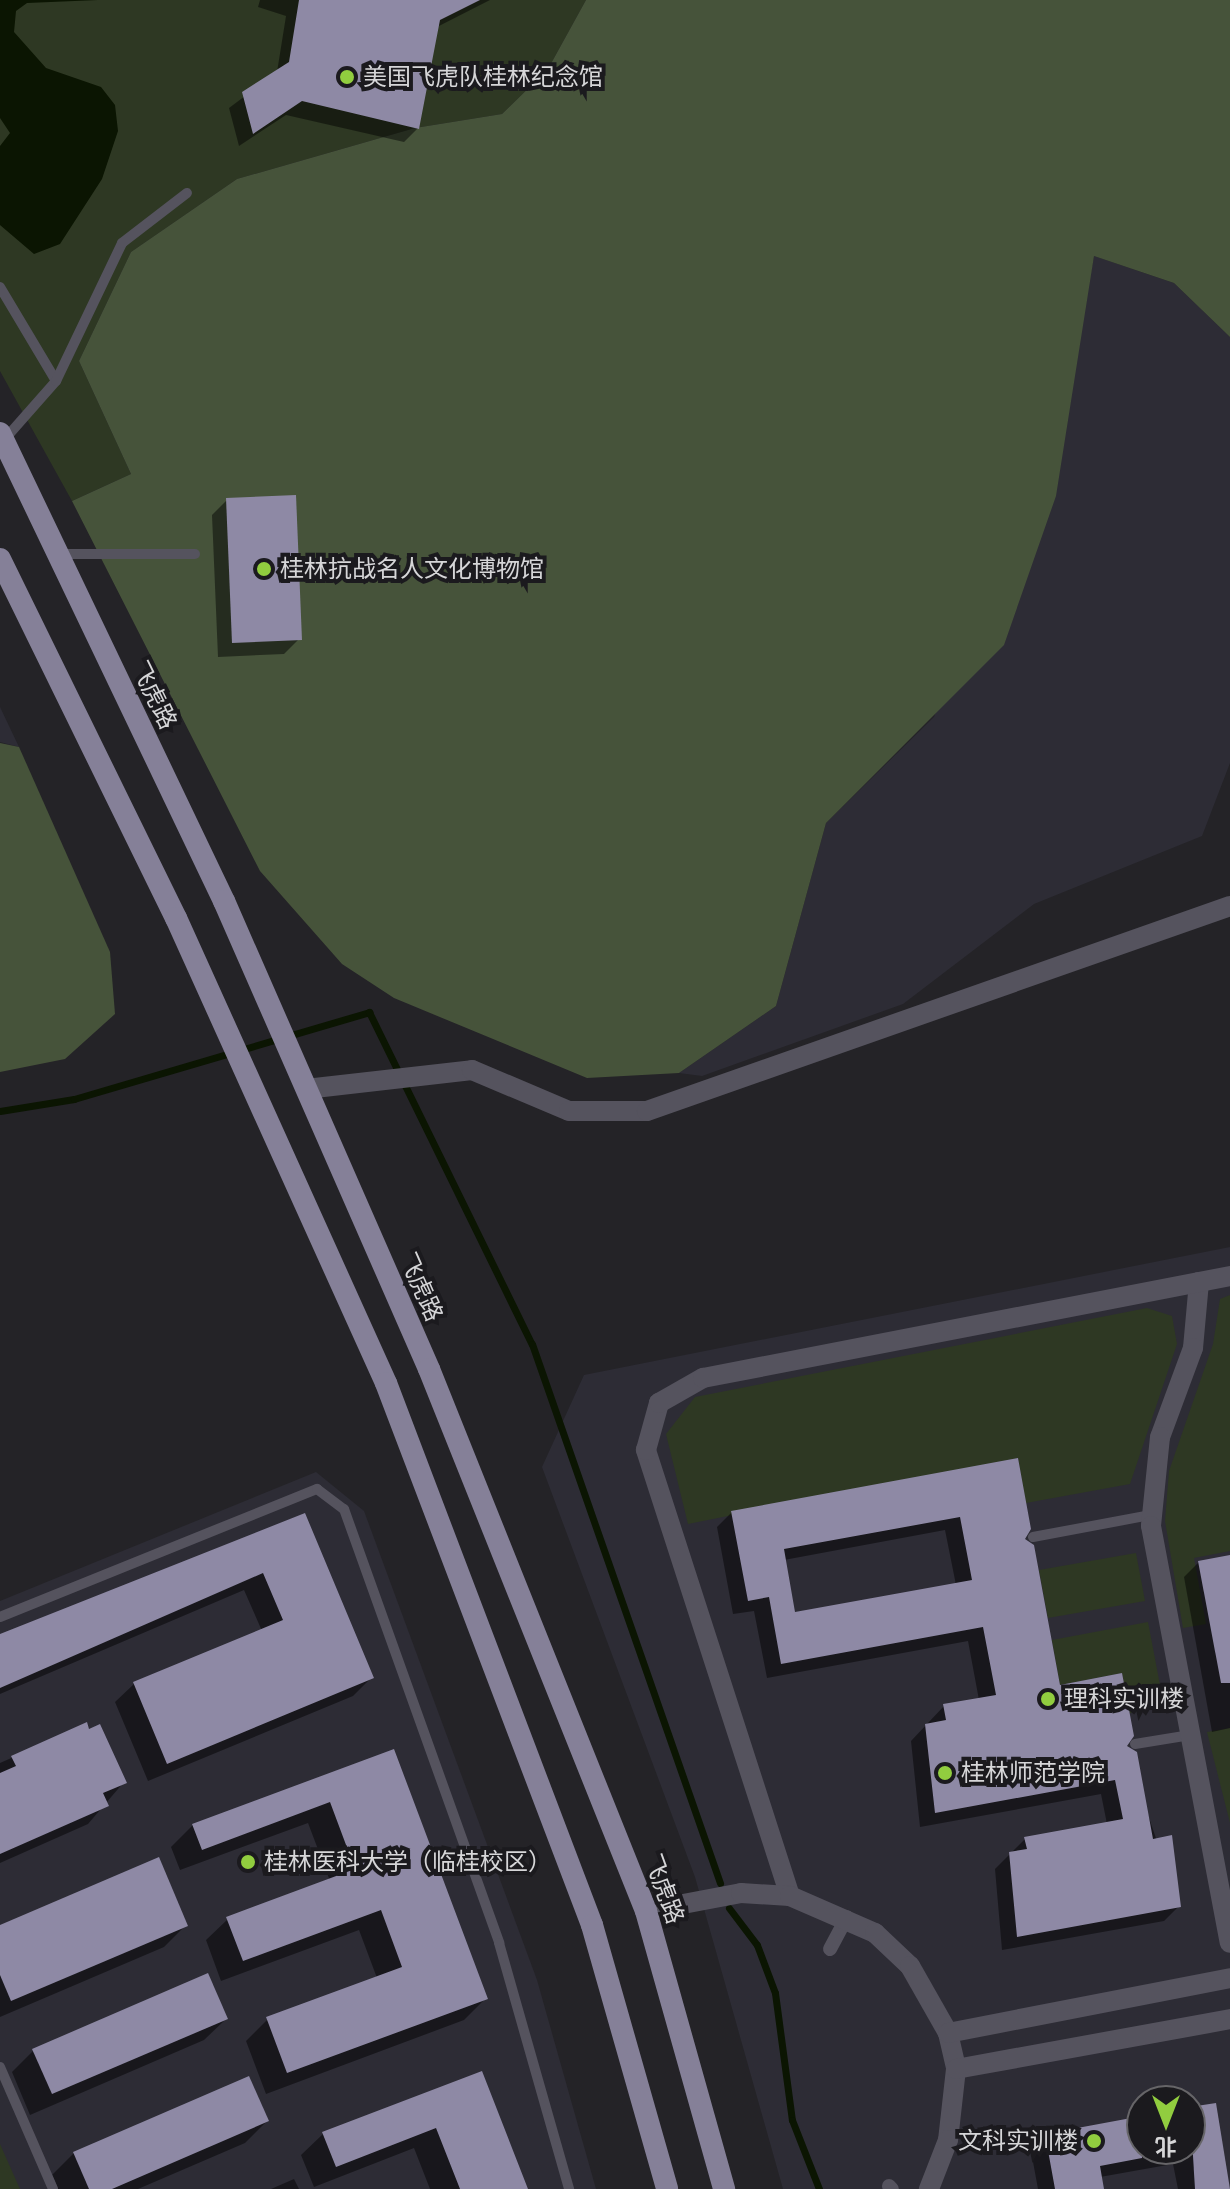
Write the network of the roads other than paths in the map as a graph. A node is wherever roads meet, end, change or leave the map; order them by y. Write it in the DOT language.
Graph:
graph roads {
  1 [pos="187,193"];
  2 [pos="0,287"];
  3 [pos="56,381"];
  4 [pos="2,437"];
  5 [pos="58,554"];
  6 [pos="195,554"];
  7 [pos="2,569"];
  8 [pos="1230,906"];
  9 [pos="306,1089"];
  10 [pos="1230,1276"];
  11 [pos="1199,1282"];
  12 [pos="1151,1515"];
  13 [pos="1033,1537"];
  14 [pos="0,1617"];
  15 [pos="1190,1735"];
  16 [pos="1135,1744"];
  17 [pos="790,1896"];
  18 [pos="646,1911"];
  19 [pos="847,1917"];
  20 [pos="1230,1943"];
  21 [pos="830,1949"];
  22 [pos="1230,1978"];
  23 [pos="1230,2019"];
  24 [pos="948,2033"];
  25 [pos="0,2067"];
  26 [pos="956,2069"];
  27 [pos="53,2189"];
  28 [pos="569,2189"];
  29 [pos="667,2189"];
  30 [pos="724,2189"];
  31 [pos="929,2189"];
  1 -- 3 [label="lane"];
  2 -- 3 [label="lane"];
  3 -- 4 [label="lane"];
  4 -- 5 [label="main road, 飞虎路"];
  5 -- 6 [label="lane"];
  5 -- 9 [label="main road, 飞虎路"];
  7 -- 29 [label="main road"];
  8 -- 9 [label="street"];
  9 -- 18 [label="main road, 飞虎路"];
  10 -- 11 [label="street"];
  11 -- 12 [label="street"];
  11 -- 17 [label="street"];
  12 -- 13 [label="lane"];
  12 -- 15 [label="street"];
  14 -- 28 [label="lane"];
  15 -- 16 [label="lane"];
  15 -- 20 [label="street"];
  17 -- 18 [label="street"];
  17 -- 19 [label="street"];
  18 -- 30 [label="main road, 飞虎路"];
  19 -- 21 [label="street"];
  19 -- 24 [label="street"];
  22 -- 24 [label="street"];
  23 -- 26 [label="street"];
  24 -- 26 [label="street"];
  25 -- 27 [label="lane"];
  26 -- 31 [label="street"];
}
